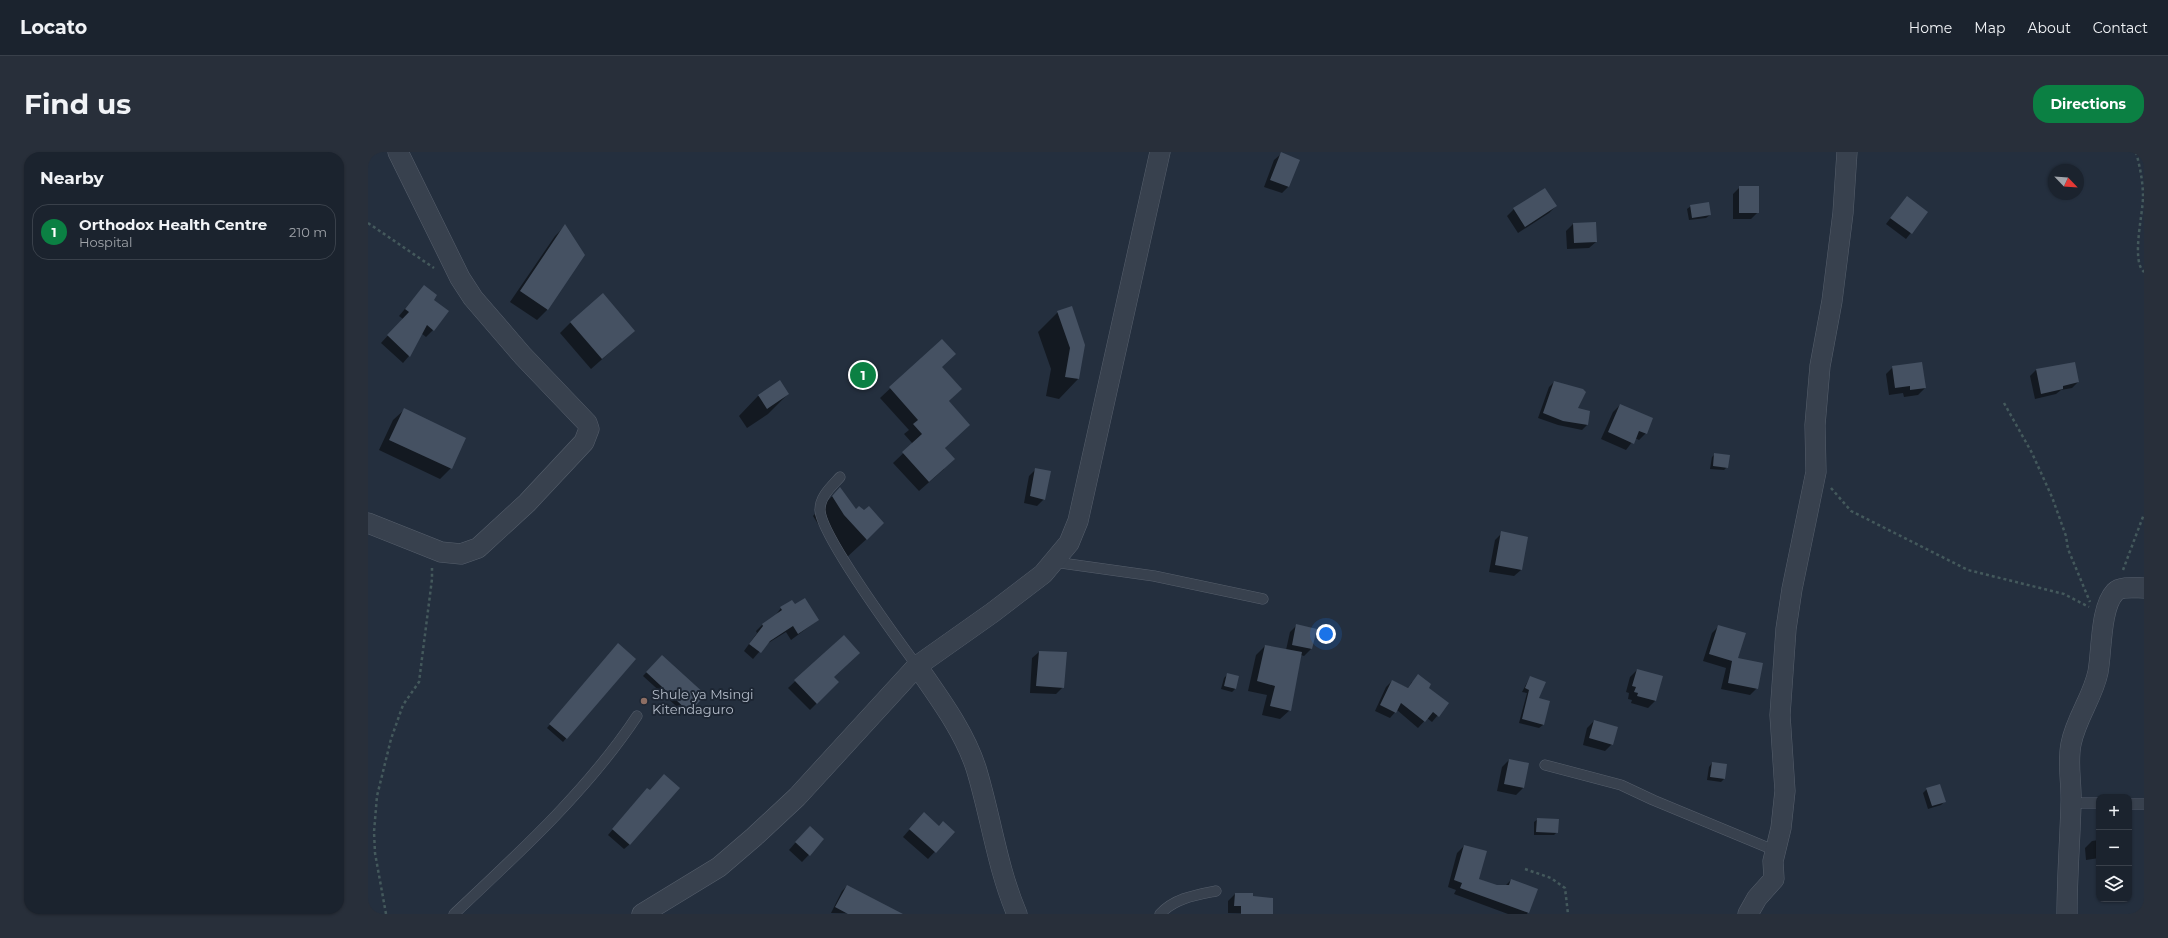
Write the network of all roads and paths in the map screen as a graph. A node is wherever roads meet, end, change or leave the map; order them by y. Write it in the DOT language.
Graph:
graph roads {
  1 [pos="398,152"];
  2 [pos="1160,152"];
  3 [pos="1847,152"];
  4 [pos="2136,152"];
  5 [pos="368,223"];
  6 [pos="436,269"];
  7 [pos="2144,272"];
  8 [pos="2004,403"];
  9 [pos="1816,472"];
  10 [pos="840,477"];
  11 [pos="2144,514"];
  12 [pos="368,523"];
  13 [pos="431,549"];
  14 [pos="1054,562"];
  15 [pos="2144,588"];
  16 [pos="2115,592"];
  17 [pos="1263,599"];
  18 [pos="917,666"];
  19 [pos="637,716"];
  20 [pos="1545,765"];
  21 [pos="2071,803"];
  22 [pos="2096,803"];
  23 [pos="2132,804"];
  24 [pos="2144,804"];
  25 [pos="1776,851"];
  26 [pos="1525,869"];
  27 [pos="1216,891"];
  28 [pos="386,914"];
  29 [pos="454,914"];
  30 [pos="642,914"];
  31 [pos="1017,914"];
  32 [pos="1160,914"];
  33 [pos="1568,914"];
  34 [pos="1748,914"];
  35 [pos="2067,914"];
  1 -- 13 [label="street"];
  2 -- 14 [label="street"];
  3 -- 9 [label="street"];
  4 -- 7 [label="path"];
  5 -- 6 [label="path"];
  8 -- 9 [label="path"];
  9 -- 25 [label="street"];
  10 -- 18 [label="lane"];
  11 -- 16 [label="path"];
  12 -- 13 [label="street"];
  13 -- 28 [label="path"];
  14 -- 17 [label="lane"];
  14 -- 18 [label="street"];
  15 -- 16 [label="street"];
  16 -- 21 [label="street"];
  18 -- 30 [label="street"];
  18 -- 31 [label="street"];
  19 -- 29 [label="lane"];
  20 -- 25 [label="lane"];
  21 -- 22 [label="lane"];
  21 -- 35 [label="street"];
  23 -- 24 [label="lane"];
  25 -- 34 [label="street"];
  26 -- 33 [label="path"];
  27 -- 32 [label="lane"];
}
